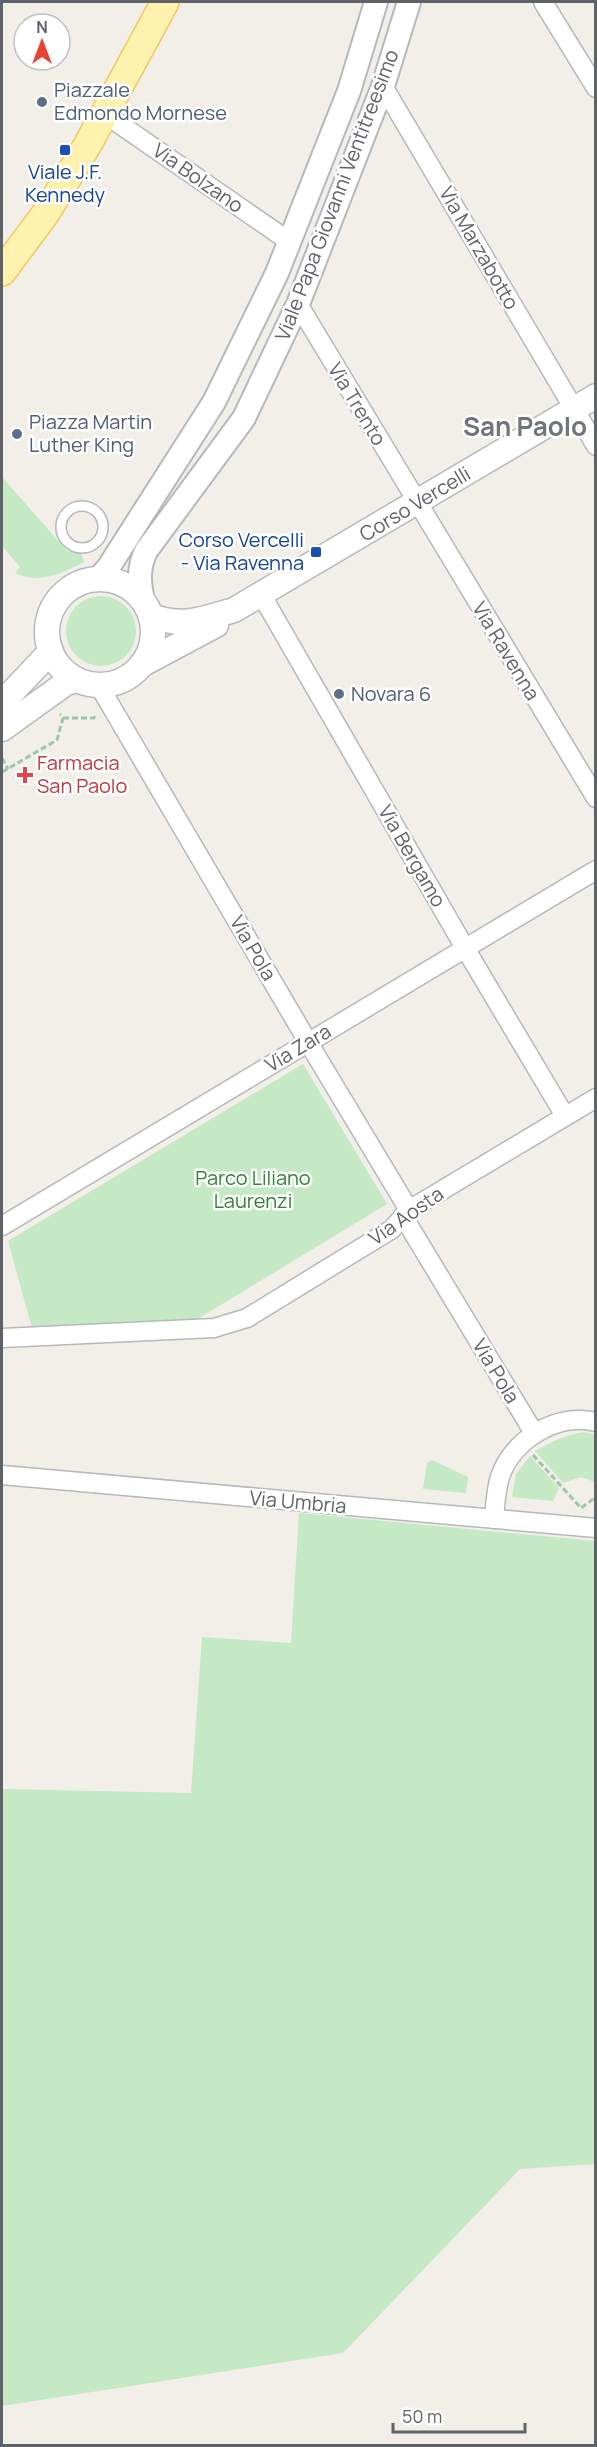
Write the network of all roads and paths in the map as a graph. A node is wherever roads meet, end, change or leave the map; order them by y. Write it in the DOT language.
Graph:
graph roads {
  1 [pos="165,2"];
  2 [pos="376,2"];
  3 [pos="409,2"];
  4 [pos="543,2"];
  5 [pos="383,86"];
  6 [pos="596,88"];
  7 [pos="105,114"];
  8 [pos="290,242"];
  9 [pos="2,272"];
  10 [pos="298,304"];
  11 [pos="596,396"];
  12 [pos="574,409"];
  13 [pos="596,446"];
  14 [pos="417,503"];
  15 [pos="87,506"];
  16 [pos="98,579"];
  17 [pos="261,594"];
  18 [pos="147,608"];
  19 [pos="234,610"];
  20 [pos="51,651"];
  21 [pos="141,665"];
  22 [pos="88,682"];
  23 [pos="2,703"];
  24 [pos="55,707"];
  25 [pos="95,711"];
  26 [pos="63,718"];
  27 [pos="2,729"];
  28 [pos="2,758"];
  29 [pos="8,769"];
  30 [pos="2,772"];
  31 [pos="596,798"];
  32 [pos="596,870"];
  33 [pos="465,948"];
  34 [pos="308,1042"];
  35 [pos="596,1098"];
  36 [pos="565,1116"];
  37 [pos="406,1213"];
  38 [pos="2,1226"];
  39 [pos="2,1338"];
  40 [pos="596,1422"];
  41 [pos="534,1433"];
  42 [pos="532,1454"];
  43 [pos="2,1476"];
  44 [pos="596,1497"];
  45 [pos="494,1519"];
  46 [pos="596,1528"];
  1 -- 7 [label="main road"];
  2 -- 8 [label="street, Viale Papa Giovanni Ventitreesimo"];
  3 -- 5 [label="street, Viale Papa Giovanni Ventitreesimo"];
  4 -- 6 [label="street"];
  5 -- 10 [label="street, Viale Papa Giovanni Ventitreesimo"];
  5 -- 12 [label="street, Via Marzabotto"];
  7 -- 8 [label="street, Via Bolzano"];
  7 -- 9 [label="main road"];
  8 -- 16 [label="street, Viale Papa Giovanni Ventitreesimo"];
  10 -- 14 [label="street, Via Trento"];
  10 -- 18 [label="street, Viale Papa Giovanni Ventitreesimo"];
  11 -- 12 [label="main road, Corso Vercelli"];
  12 -- 13 [label="street, Via Marzabotto"];
  12 -- 14 [label="main road, Corso Vercelli"];
  14 -- 17 [label="main road, Corso Vercelli"];
  14 -- 31 [label="street, Via Ravenna"];
  15 -- 15 [label="lane"];
  16 -- 18 [label="main road"];
  16 -- 20 [label="main road"];
  17 -- 19 [label="main road, Corso Vercelli"];
  17 -- 33 [label="street, Via Bergamo"];
  18 -- 19 [label="main road, Corso Vercelli"];
  18 -- 21 [label="main road"];
  19 -- 21 [label="main road, Corso Vercelli"];
  20 -- 22 [label="main road"];
  20 -- 23 [label="main road"];
  21 -- 22 [label="main road"];
  22 -- 27 [label="main road"];
  22 -- 34 [label="street, Via Pola"];
  24 -- 26 [label="path"];
  25 -- 26 [label="path"];
  26 -- 29 [label="path"];
  28 -- 29 [label="path"];
  29 -- 30 [label="path"];
  32 -- 33 [label="street, Via Zara"];
  33 -- 34 [label="street, Via Zara"];
  33 -- 36 [label="street, Via Bergamo"];
  34 -- 37 [label="street, Via Pola"];
  34 -- 38 [label="street, Via Zara"];
  35 -- 36 [label="street, Via Aosta"];
  36 -- 37 [label="street, Via Aosta"];
  37 -- 39 [label="street, Via Aosta"];
  37 -- 41 [label="street, Via Pola"];
  40 -- 41 [label="street"];
  41 -- 45 [label="street"];
  42 -- 44 [label="path"];
  43 -- 45 [label="street, Via Umbria"];
  45 -- 46 [label="street, Via Umbria"];
}
